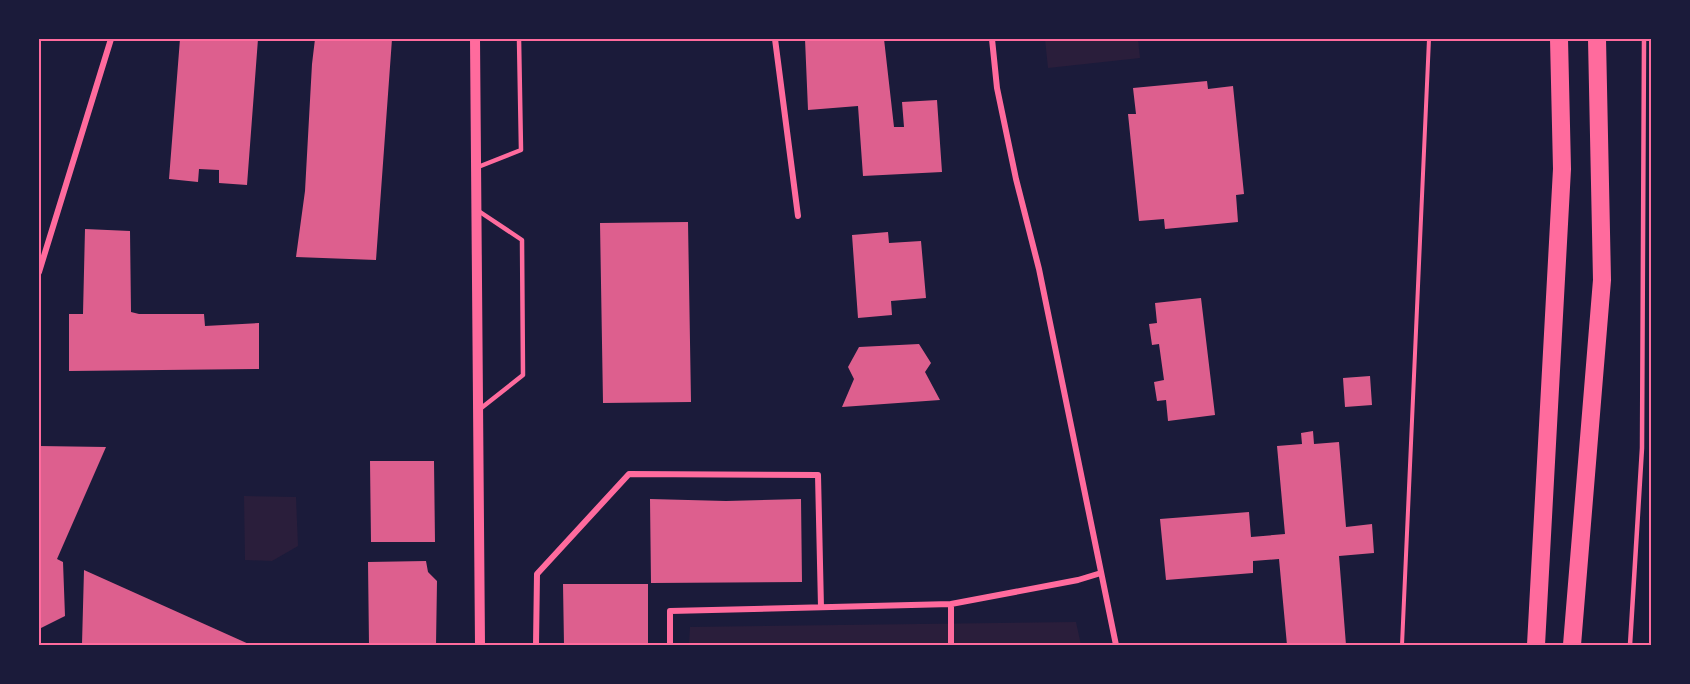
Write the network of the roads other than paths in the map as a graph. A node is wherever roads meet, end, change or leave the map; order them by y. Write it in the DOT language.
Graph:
graph roads {
  1 [pos="111,39"];
  2 [pos="475,39"];
  3 [pos="519,39"];
  4 [pos="775,39"];
  5 [pos="992,39"];
  6 [pos="1558,39"];
  7 [pos="1597,39"];
  8 [pos="1644,39"];
  9 [pos="476,168"];
  10 [pos="476,210"];
  11 [pos="798,216"];
  12 [pos="39,272"];
  13 [pos="478,410"];
  14 [pos="1101,573"];
  15 [pos="951,604"];
  16 [pos="821,607"];
  17 [pos="480,645"];
  18 [pos="536,645"];
  19 [pos="670,645"];
  20 [pos="951,645"];
  21 [pos="1116,645"];
  22 [pos="1536,645"];
  23 [pos="1572,645"];
  24 [pos="1630,645"];
  1 -- 12 [label="street"];
  2 -- 9 [label="street"];
  3 -- 9 [label="lane"];
  4 -- 11 [label="street"];
  5 -- 14 [label="street"];
  6 -- 22 [label="highway"];
  7 -- 23 [label="highway"];
  8 -- 24 [label="lane"];
  9 -- 10 [label="street"];
  10 -- 13 [label="street"];
  10 -- 13 [label="lane"];
  13 -- 17 [label="street"];
  14 -- 15 [label="street"];
  14 -- 21 [label="street"];
  15 -- 16 [label="street"];
  15 -- 20 [label="street"];
  16 -- 18 [label="street"];
  16 -- 19 [label="street"];
}
